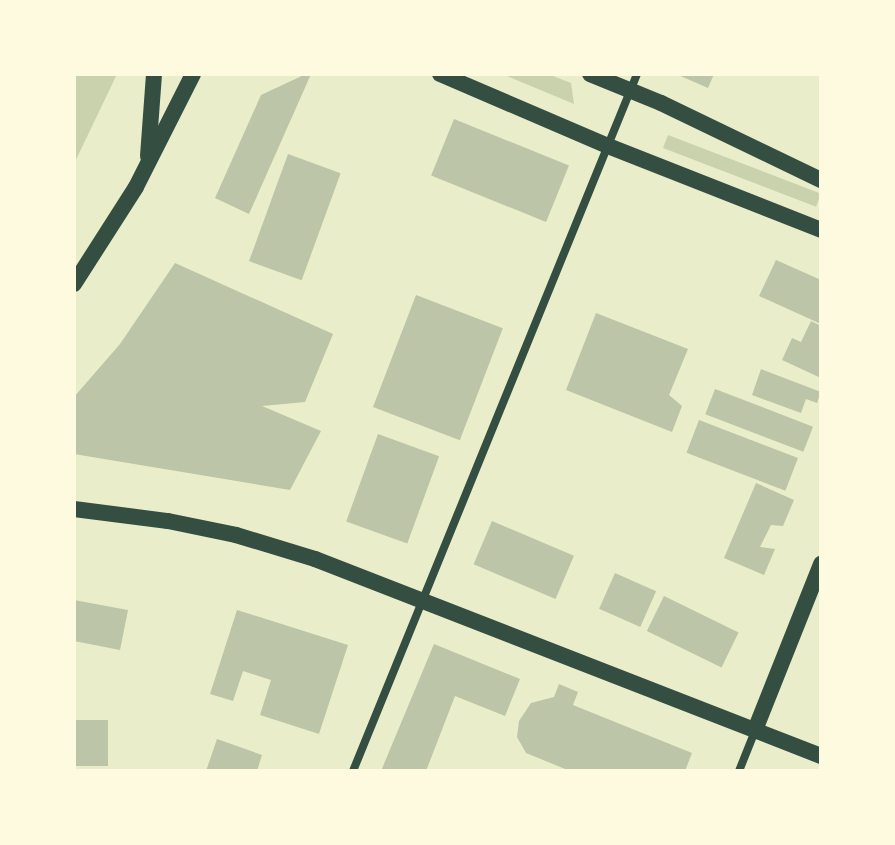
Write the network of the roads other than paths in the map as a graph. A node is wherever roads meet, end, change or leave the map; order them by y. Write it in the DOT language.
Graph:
graph roads {
  1 [pos="154,74"];
  2 [pos="193,74"];
  3 [pos="440,74"];
  4 [pos="590,74"];
  5 [pos="634,82"];
  6 [pos="608,146"];
  7 [pos="147,168"];
  8 [pos="821,180"];
  9 [pos="821,230"];
  10 [pos="74,284"];
  11 [pos="74,509"];
  12 [pos="821,564"];
  13 [pos="424,599"];
  14 [pos="755,730"];
  15 [pos="821,756"];
  16 [pos="353,771"];
  17 [pos="739,771"];
  1 -- 7 [label="main road"];
  2 -- 7 [label="main road"];
  3 -- 6 [label="main road"];
  4 -- 5 [label="main road"];
  5 -- 6 [label="street"];
  5 -- 8 [label="main road"];
  6 -- 9 [label="main road"];
  6 -- 13 [label="street"];
  7 -- 10 [label="main road"];
  11 -- 13 [label="main road"];
  12 -- 14 [label="main road"];
  13 -- 14 [label="main road"];
  13 -- 16 [label="street"];
  14 -- 15 [label="main road"];
  14 -- 17 [label="street"];
}
